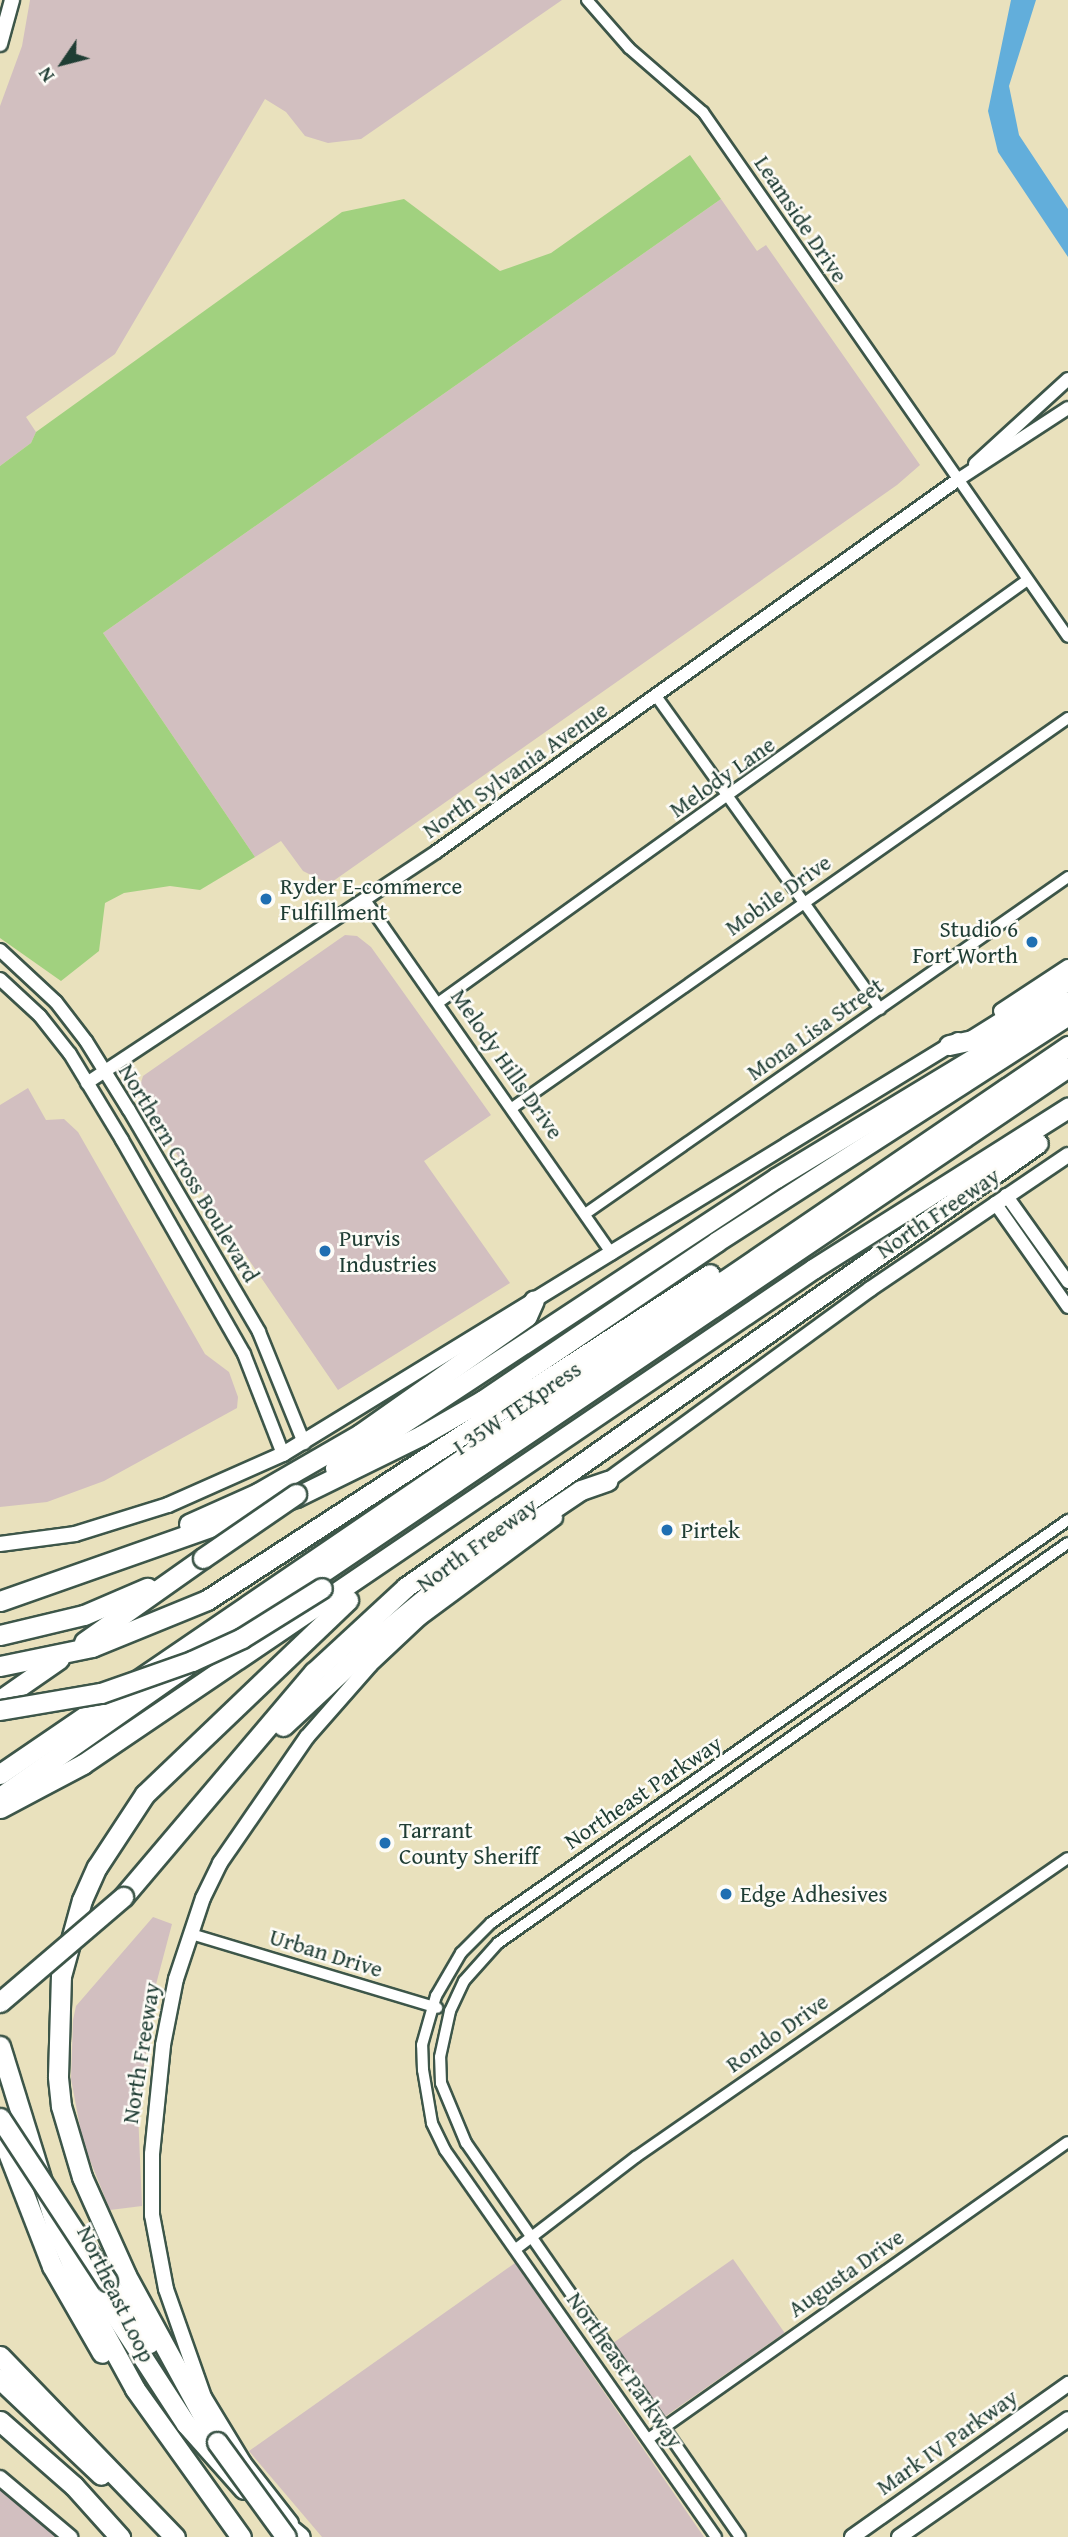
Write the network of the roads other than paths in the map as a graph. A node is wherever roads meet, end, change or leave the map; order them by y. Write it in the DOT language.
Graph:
graph roads {
  1 [pos="12,0"];
  2 [pos="587,0"];
  3 [pos="0,44"];
  4 [pos="1068,379"];
  5 [pos="1068,408"];
  6 [pos="959,479"];
  7 [pos="1027,581"];
  8 [pos="1068,637"];
  9 [pos="656,696"];
  10 [pos="1068,718"];
  11 [pos="729,798"];
  12 [pos="1068,877"];
  13 [pos="365,900"];
  14 [pos="804,902"];
  15 [pos="0,950"];
  16 [pos="1068,967"];
  17 [pos="0,979"];
  18 [pos="1068,980"];
  19 [pos="1068,1001"];
  20 [pos="438,1003"];
  21 [pos="880,1009"];
  22 [pos="1068,1015"];
  23 [pos="949,1045"];
  24 [pos="1068,1046"];
  25 [pos="1068,1067"];
  26 [pos="105,1071"];
  27 [pos="87,1083"];
  28 [pos="512,1108"];
  29 [pos="1068,1108"];
  30 [pos="989,1120"];
  31 [pos="1068,1122"];
  32 [pos="1068,1155"];
  33 [pos="1001,1199"];
  34 [pos="585,1214"];
  35 [pos="817,1216"];
  36 [pos="203,1236"];
  37 [pos="184,1245"];
  38 [pos="612,1254"];
  39 [pos="1068,1282"];
  40 [pos="534,1300"];
  41 [pos="1068,1307"];
  42 [pos="304,1443"];
  43 [pos="283,1454"];
  44 [pos="529,1463"];
  45 [pos="607,1481"];
  46 [pos="1068,1520"];
  47 [pos="1068,1543"];
  48 [pos="0,1544"];
  49 [pos="1025,1549"];
  50 [pos="141,1552"];
  51 [pos="203,1558"];
  52 [pos="1037,1565"];
  53 [pos="0,1601"];
  54 [pos="0,1635"];
  55 [pos="0,1665"];
  56 [pos="0,1700"];
  57 [pos="0,1710"];
  58 [pos="756,1740"];
  59 [pos="251,1749"];
  60 [pos="766,1756"];
  61 [pos="0,1774"];
  62 [pos="0,1797"];
  63 [pos="0,1808"];
  64 [pos="603,1846"];
  65 [pos="1068,1858"];
  66 [pos="616,1861"];
  67 [pos="191,1934"];
  68 [pos="0,2002"];
  69 [pos="433,2006"];
  70 [pos="450,2011"];
  71 [pos="0,2046"];
  72 [pos="0,2118"];
  73 [pos="0,2132"];
  74 [pos="1068,2142"];
  75 [pos="44,2192"];
  76 [pos="531,2238"];
  77 [pos="516,2249"];
  78 [pos="0,2356"];
  79 [pos="0,2379"];
  80 [pos="1068,2384"];
  81 [pos="135,2389"];
  82 [pos="1068,2419"];
  83 [pos="0,2421"];
  84 [pos="664,2428"];
  85 [pos="0,2436"];
  86 [pos="648,2439"];
  87 [pos="217,2442"];
  88 [pos="0,2478"];
  89 [pos="65,2532"];
  90 [pos="118,2537"];
  91 [pos="173,2537"];
  92 [pos="241,2537"];
  93 [pos="286,2537"];
  94 [pos="301,2537"];
  95 [pos="716,2537"];
  96 [pos="740,2537"];
  97 [pos="852,2537"];
  98 [pos="899,2537"];
  1 -- 3 [label="main road"];
  2 -- 6 [label="street, Leamside Drive"];
  4 -- 6 [label="street, North Sylvania Avenue"];
  5 -- 6 [label="street, North Sylvania Avenue"];
  6 -- 7 [label="street, Leamside Drive"];
  6 -- 9 [label="street, North Sylvania Avenue"];
  7 -- 8 [label="street, Leamside Drive"];
  7 -- 11 [label="street, Melody Lane"];
  9 -- 11 [label="street"];
  9 -- 13 [label="street, North Sylvania Avenue"];
  10 -- 14 [label="street, Mobile Drive"];
  11 -- 14 [label="street"];
  11 -- 20 [label="street, Melody Lane"];
  12 -- 21 [label="street, Mona Lisa Street"];
  13 -- 20 [label="street, Melody Hills Drive"];
  13 -- 26 [label="street, North Sylvania Avenue"];
  14 -- 21 [label="street"];
  14 -- 28 [label="street, Mobile Drive"];
  15 -- 26 [label="street, Northern Cross Boulevard"];
  16 -- 23 [label="main road"];
  17 -- 27 [label="street, Northern Cross Boulevard"];
  18 -- 23 [label="highway"];
  19 -- 51 [label="highway, bridge"];
  20 -- 28 [label="street, Melody Hills Drive"];
  21 -- 34 [label="street, Mona Lisa Street"];
  22 -- 50 [label="highway"];
  23 -- 38 [label="main road"];
  24 -- 35 [label="highway, I 35W TEXpress"];
  25 -- 30 [label="highway, I 35W TEXpress"];
  26 -- 27 [label="street, North Sylvania Avenue"];
  26 -- 36 [label="street, Northern Cross Boulevard"];
  27 -- 37 [label="street, Northern Cross Boulevard"];
  28 -- 34 [label="street, Melody Hills Drive"];
  29 -- 44 [label="highway"];
  30 -- 57 [label="highway, bridge"];
  30 -- 62 [label="highway, I 35W TEXpress"];
  31 -- 59 [label="highway, North Freeway"];
  32 -- 33 [label="main road, North Freeway"];
  33 -- 39 [label="street"];
  33 -- 41 [label="street"];
  33 -- 45 [label="main road, North Freeway"];
  34 -- 38 [label="street, Melody Hills Drive"];
  35 -- 55 [label="highway"];
  35 -- 61 [label="highway, I 35W TEXpress"];
  36 -- 37 [label="street"];
  36 -- 42 [label="street, Northern Cross Boulevard"];
  37 -- 43 [label="street, Northern Cross Boulevard"];
  38 -- 40 [label="main road"];
  40 -- 42 [label="main road"];
  40 -- 50 [label="highway"];
  42 -- 43 [label="main road"];
  43 -- 48 [label="main road"];
  44 -- 63 [label="highway"];
  44 -- 87 [label="highway"];
  45 -- 59 [label="highway"];
  45 -- 67 [label="main road, North Freeway"];
  46 -- 49 [label="street, Northeast Parkway"];
  47 -- 52 [label="street, Northeast Parkway"];
  49 -- 52 [label="street"];
  49 -- 58 [label="street, Northeast Parkway"];
  50 -- 53 [label="highway"];
  51 -- 54 [label="highway"];
  51 -- 56 [label="highway"];
  52 -- 60 [label="street, Northeast Parkway"];
  58 -- 60 [label="street"];
  58 -- 64 [label="street, Northeast Parkway"];
  59 -- 68 [label="highway, North Freeway, bridge"];
  60 -- 66 [label="street, Northeast Parkway"];
  64 -- 66 [label="street"];
  64 -- 69 [label="street, Northeast Parkway"];
  65 -- 76 [label="street, Rondo Drive"];
  66 -- 70 [label="street, Northeast Parkway"];
  67 -- 69 [label="street, Urban Drive"];
  67 -- 94 [label="main road, North Freeway"];
  69 -- 70 [label="street, Urban Drive"];
  69 -- 77 [label="street, Northeast Parkway"];
  70 -- 76 [label="street, Northeast Parkway"];
  71 -- 75 [label="highway, Northeast Loop"];
  72 -- 87 [label="highway, bridge"];
  73 -- 81 [label="highway"];
  74 -- 84 [label="street, Augusta Drive"];
  75 -- 81 [label="highway, Northeast Loop"];
  75 -- 94 [label="highway"];
  76 -- 77 [label="street, Rondo Drive"];
  76 -- 84 [label="street, Northeast Parkway"];
  77 -- 86 [label="street, Northeast Parkway"];
  78 -- 91 [label="highway"];
  79 -- 91 [label="highway"];
  80 -- 97 [label="main road, Mark IV Parkway"];
  81 -- 92 [label="highway, Northeast Loop"];
  82 -- 98 [label="main road"];
  83 -- 90 [label="highway"];
  84 -- 86 [label="street, Augusta Drive"];
  84 -- 96 [label="street, Northeast Parkway"];
  85 -- 90 [label="highway"];
  86 -- 95 [label="street, Northeast Parkway"];
  87 -- 93 [label="highway, bridge"];
  88 -- 89 [label="main road"];
}
